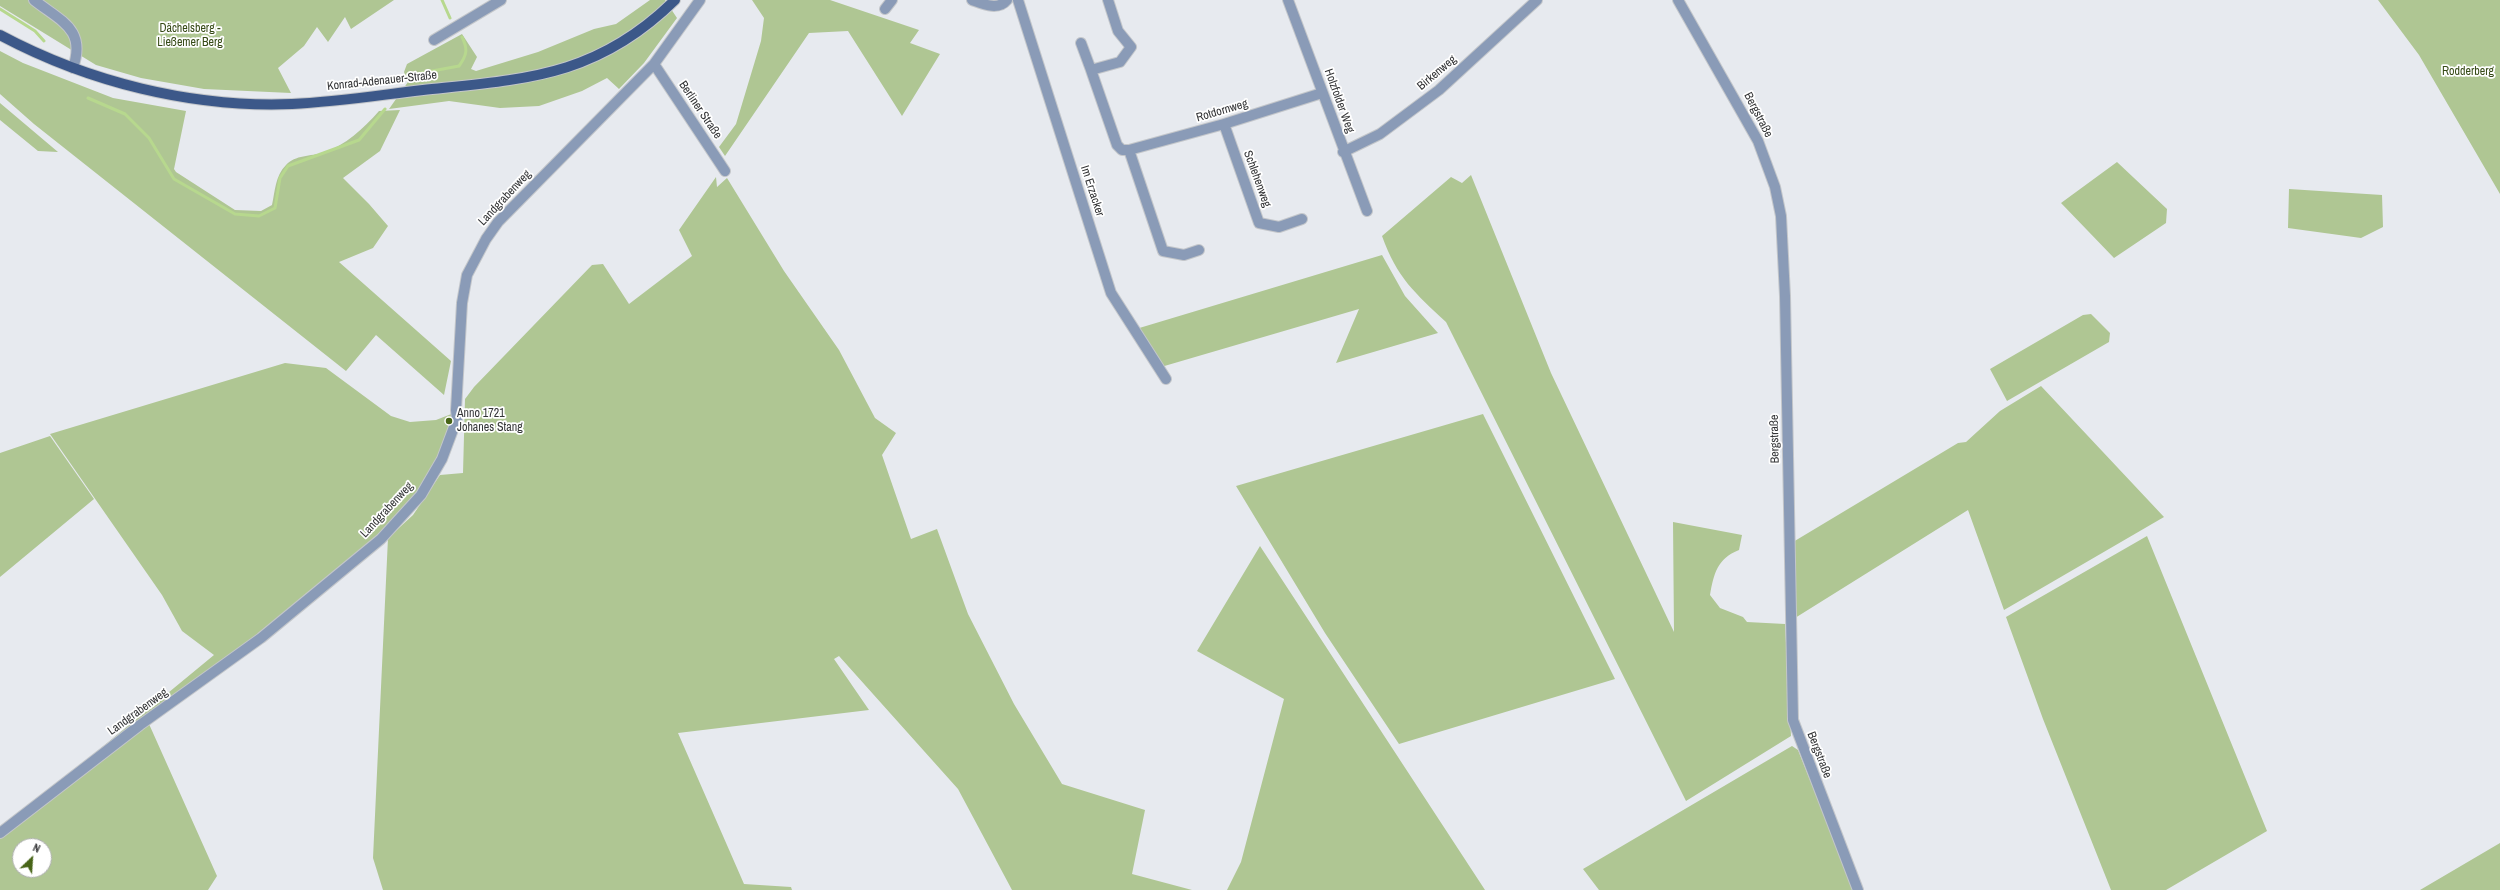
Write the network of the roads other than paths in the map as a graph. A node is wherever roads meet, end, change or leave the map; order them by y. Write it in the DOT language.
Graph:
graph roads {
  1 [pos="34,0"];
  2 [pos="501,0"];
  3 [pos="675,0"];
  4 [pos="700,0"];
  5 [pos="892,0"];
  6 [pos="972,0"];
  7 [pos="1007,0"];
  8 [pos="1018,0"];
  9 [pos="1108,0"];
  10 [pos="1288,0"];
  11 [pos="1537,0"];
  12 [pos="1678,0"];
  13 [pos="885,9"];
  14 [pos="0,35"];
  15 [pos="434,40"];
  16 [pos="1081,43"];
  17 [pos="654,64"];
  18 [pos="73,68"];
  19 [pos="1091,70"];
  20 [pos="1322,93"];
  21 [pos="1224,124"];
  22 [pos="1129,150"];
  23 [pos="1343,152"];
  24 [pos="724,170"];
  25 [pos="1367,211"];
  26 [pos="1302,219"];
  27 [pos="1199,250"];
  28 [pos="1166,379"];
  29 [pos="0,832"];
  30 [pos="1858,890"];
  1 -- 18 [label="street"];
  2 -- 15 [label="street"];
  3 -- 18 [label="main road, Konrad-Adenauer-Straße"];
  4 -- 17 [label="street, Landgrabenweg"];
  5 -- 13 [label="street"];
  6 -- 7 [label="street"];
  8 -- 28 [label="street, Im Erzacker"];
  9 -- 19 [label="street"];
  10 -- 20 [label="street, Holzfolder Weg"];
  11 -- 23 [label="street, Birkenweg"];
  12 -- 30 [label="street, Bergstraße"];
  14 -- 18 [label="main road, Konrad-Adenauer-Straße"];
  16 -- 19 [label="street"];
  17 -- 24 [label="street, Berliner Straße"];
  17 -- 29 [label="street, Landgrabenweg"];
  19 -- 22 [label="street"];
  20 -- 21 [label="street, Rotdornweg"];
  20 -- 23 [label="street, Holzfolder Weg"];
  21 -- 22 [label="street, Rotdornweg"];
  21 -- 26 [label="street, Schlehenweg"];
  22 -- 27 [label="street"];
  23 -- 25 [label="street, Holzfolder Weg"];
}
